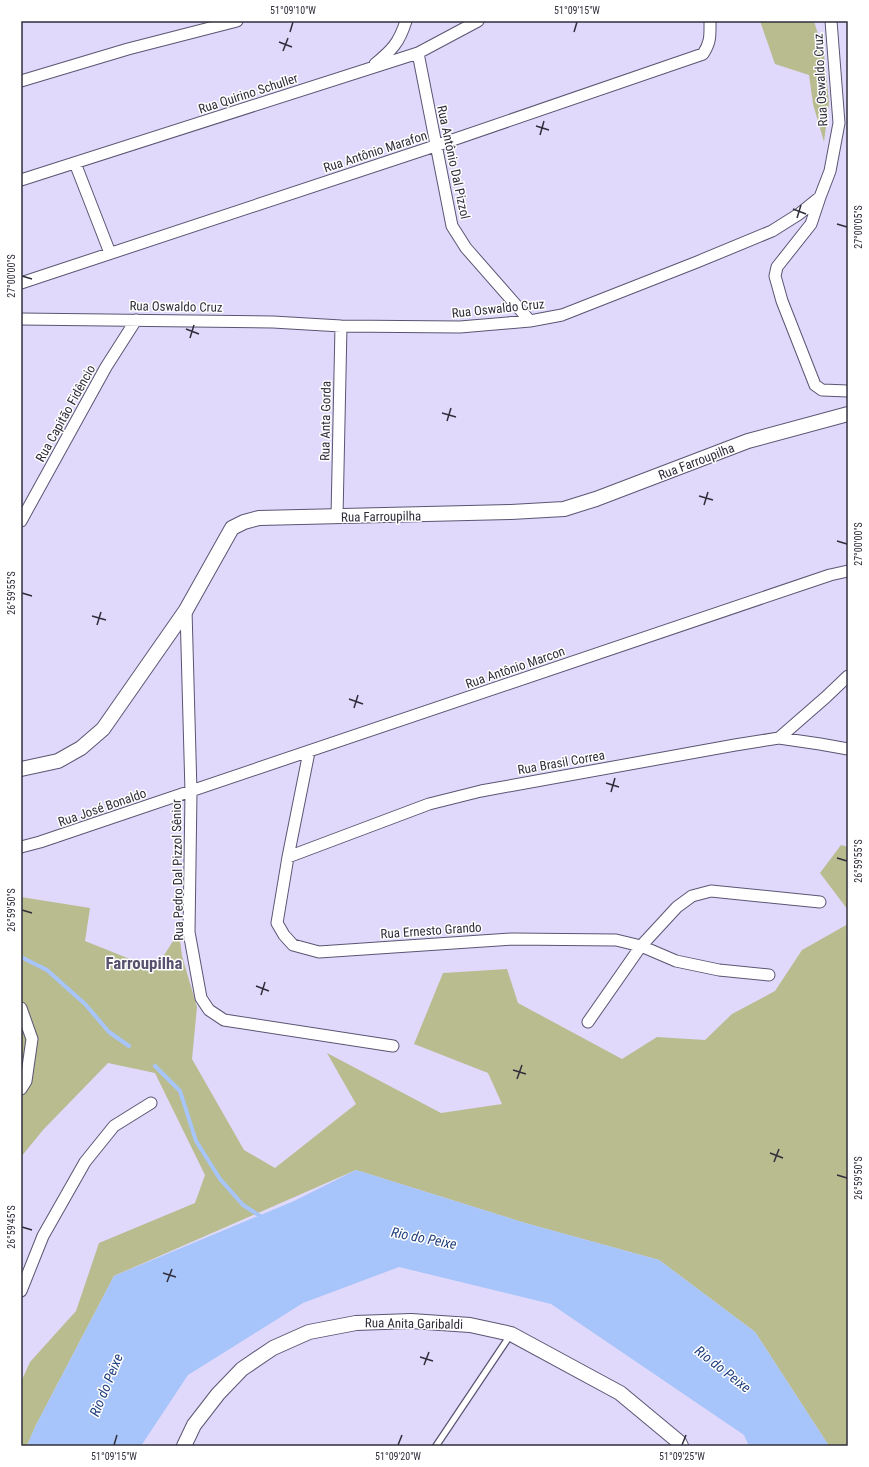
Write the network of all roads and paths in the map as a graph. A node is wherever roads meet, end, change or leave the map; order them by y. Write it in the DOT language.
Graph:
graph roads {
  1 [pos="237,21"];
  2 [pos="406,21"];
  3 [pos="478,21"];
  4 [pos="710,21"];
  5 [pos="831,21"];
  6 [pos="418,53"];
  7 [pos="370,68"];
  8 [pos="21,81"];
  9 [pos="435,146"];
  10 [pos="76,163"];
  11 [pos="21,180"];
  12 [pos="820,197"];
  13 [pos="110,253"];
  14 [pos="21,283"];
  15 [pos="21,320"];
  16 [pos="136,320"];
  17 [pos="530,321"];
  18 [pos="341,326"];
  19 [pos="848,391"];
  20 [pos="848,414"];
  21 [pos="337,517"];
  22 [pos="21,521"];
  23 [pos="848,571"];
  24 [pos="186,610"];
  25 [pos="848,676"];
  26 [pos="780,738"];
  27 [pos="848,749"];
  28 [pos="309,752"];
  29 [pos="21,769"];
  30 [pos="191,792"];
  31 [pos="21,846"];
  32 [pos="288,856"];
  33 [pos="820,902"];
  34 [pos="642,946"];
  35 [pos="769,975"];
  36 [pos="21,1008"];
  37 [pos="588,1022"];
  38 [pos="393,1046"];
  39 [pos="21,1070"];
  40 [pos="23,1085"];
  41 [pos="151,1103"];
  42 [pos="21,1291"];
  43 [pos="511,1334"];
  44 [pos="184,1446"];
  45 [pos="436,1446"];
  46 [pos="681,1446"];
  1 -- 8 [label="street"];
  2 -- 7 [label="street"];
  3 -- 6 [label="street, Rua Quirino Schuller"];
  4 -- 9 [label="street, Rua Antônio Marafon"];
  5 -- 12 [label="street, Rua Oswaldo Cruz"];
  6 -- 7 [label="street, Rua Quirino Schuller"];
  6 -- 9 [label="street, Rua Antônio Dal Pizzol"];
  7 -- 10 [label="street, Rua Quirino Schuller"];
  9 -- 13 [label="street, Rua Antônio Marafon"];
  9 -- 17 [label="street, Rua Antônio Dal Pizzol"];
  10 -- 11 [label="street, Rua Quirino Schuller"];
  10 -- 13 [label="street"];
  12 -- 17 [label="street, Rua Oswaldo Cruz"];
  12 -- 19 [label="street"];
  13 -- 14 [label="street, Rua Antônio Marafon"];
  15 -- 16 [label="street, Rua Oswaldo Cruz"];
  16 -- 18 [label="street, Rua Oswaldo Cruz"];
  16 -- 22 [label="street, Rua Capitão Fidêncio"];
  17 -- 18 [label="street, Rua Oswaldo Cruz"];
  18 -- 21 [label="street, Rua Anta Gorda"];
  20 -- 21 [label="street, Rua Farroupilha"];
  21 -- 24 [label="street, Rua Farroupilha"];
  23 -- 28 [label="street, Rua Antônio Marcon"];
  24 -- 29 [label="street, Rua Farroupilha"];
  24 -- 30 [label="street, Rua Pedro Dal Pizzol Sênior"];
  25 -- 26 [label="street"];
  26 -- 27 [label="street, Rua Brasil Correa"];
  26 -- 32 [label="street, Rua Brasil Correa"];
  28 -- 30 [label="street, Rua Antônio Marcon"];
  28 -- 32 [label="street, Rua Ernesto Grando"];
  30 -- 31 [label="street, Rua José Bonaldo"];
  30 -- 38 [label="street, Rua Pedro Dal Pizzol Sênior"];
  32 -- 34 [label="street, Rua Ernesto Grando"];
  33 -- 34 [label="street"];
  34 -- 35 [label="street, Rua Ernesto Grando"];
  34 -- 37 [label="street"];
  36 -- 40 [label="street"];
  39 -- 40 [label="street"];
  41 -- 42 [label="street"];
  43 -- 44 [label="street, Rua Anita Garibaldi"];
  43 -- 45 [label="lane"];
  43 -- 46 [label="street, Rua Anita Garibaldi"];
}
